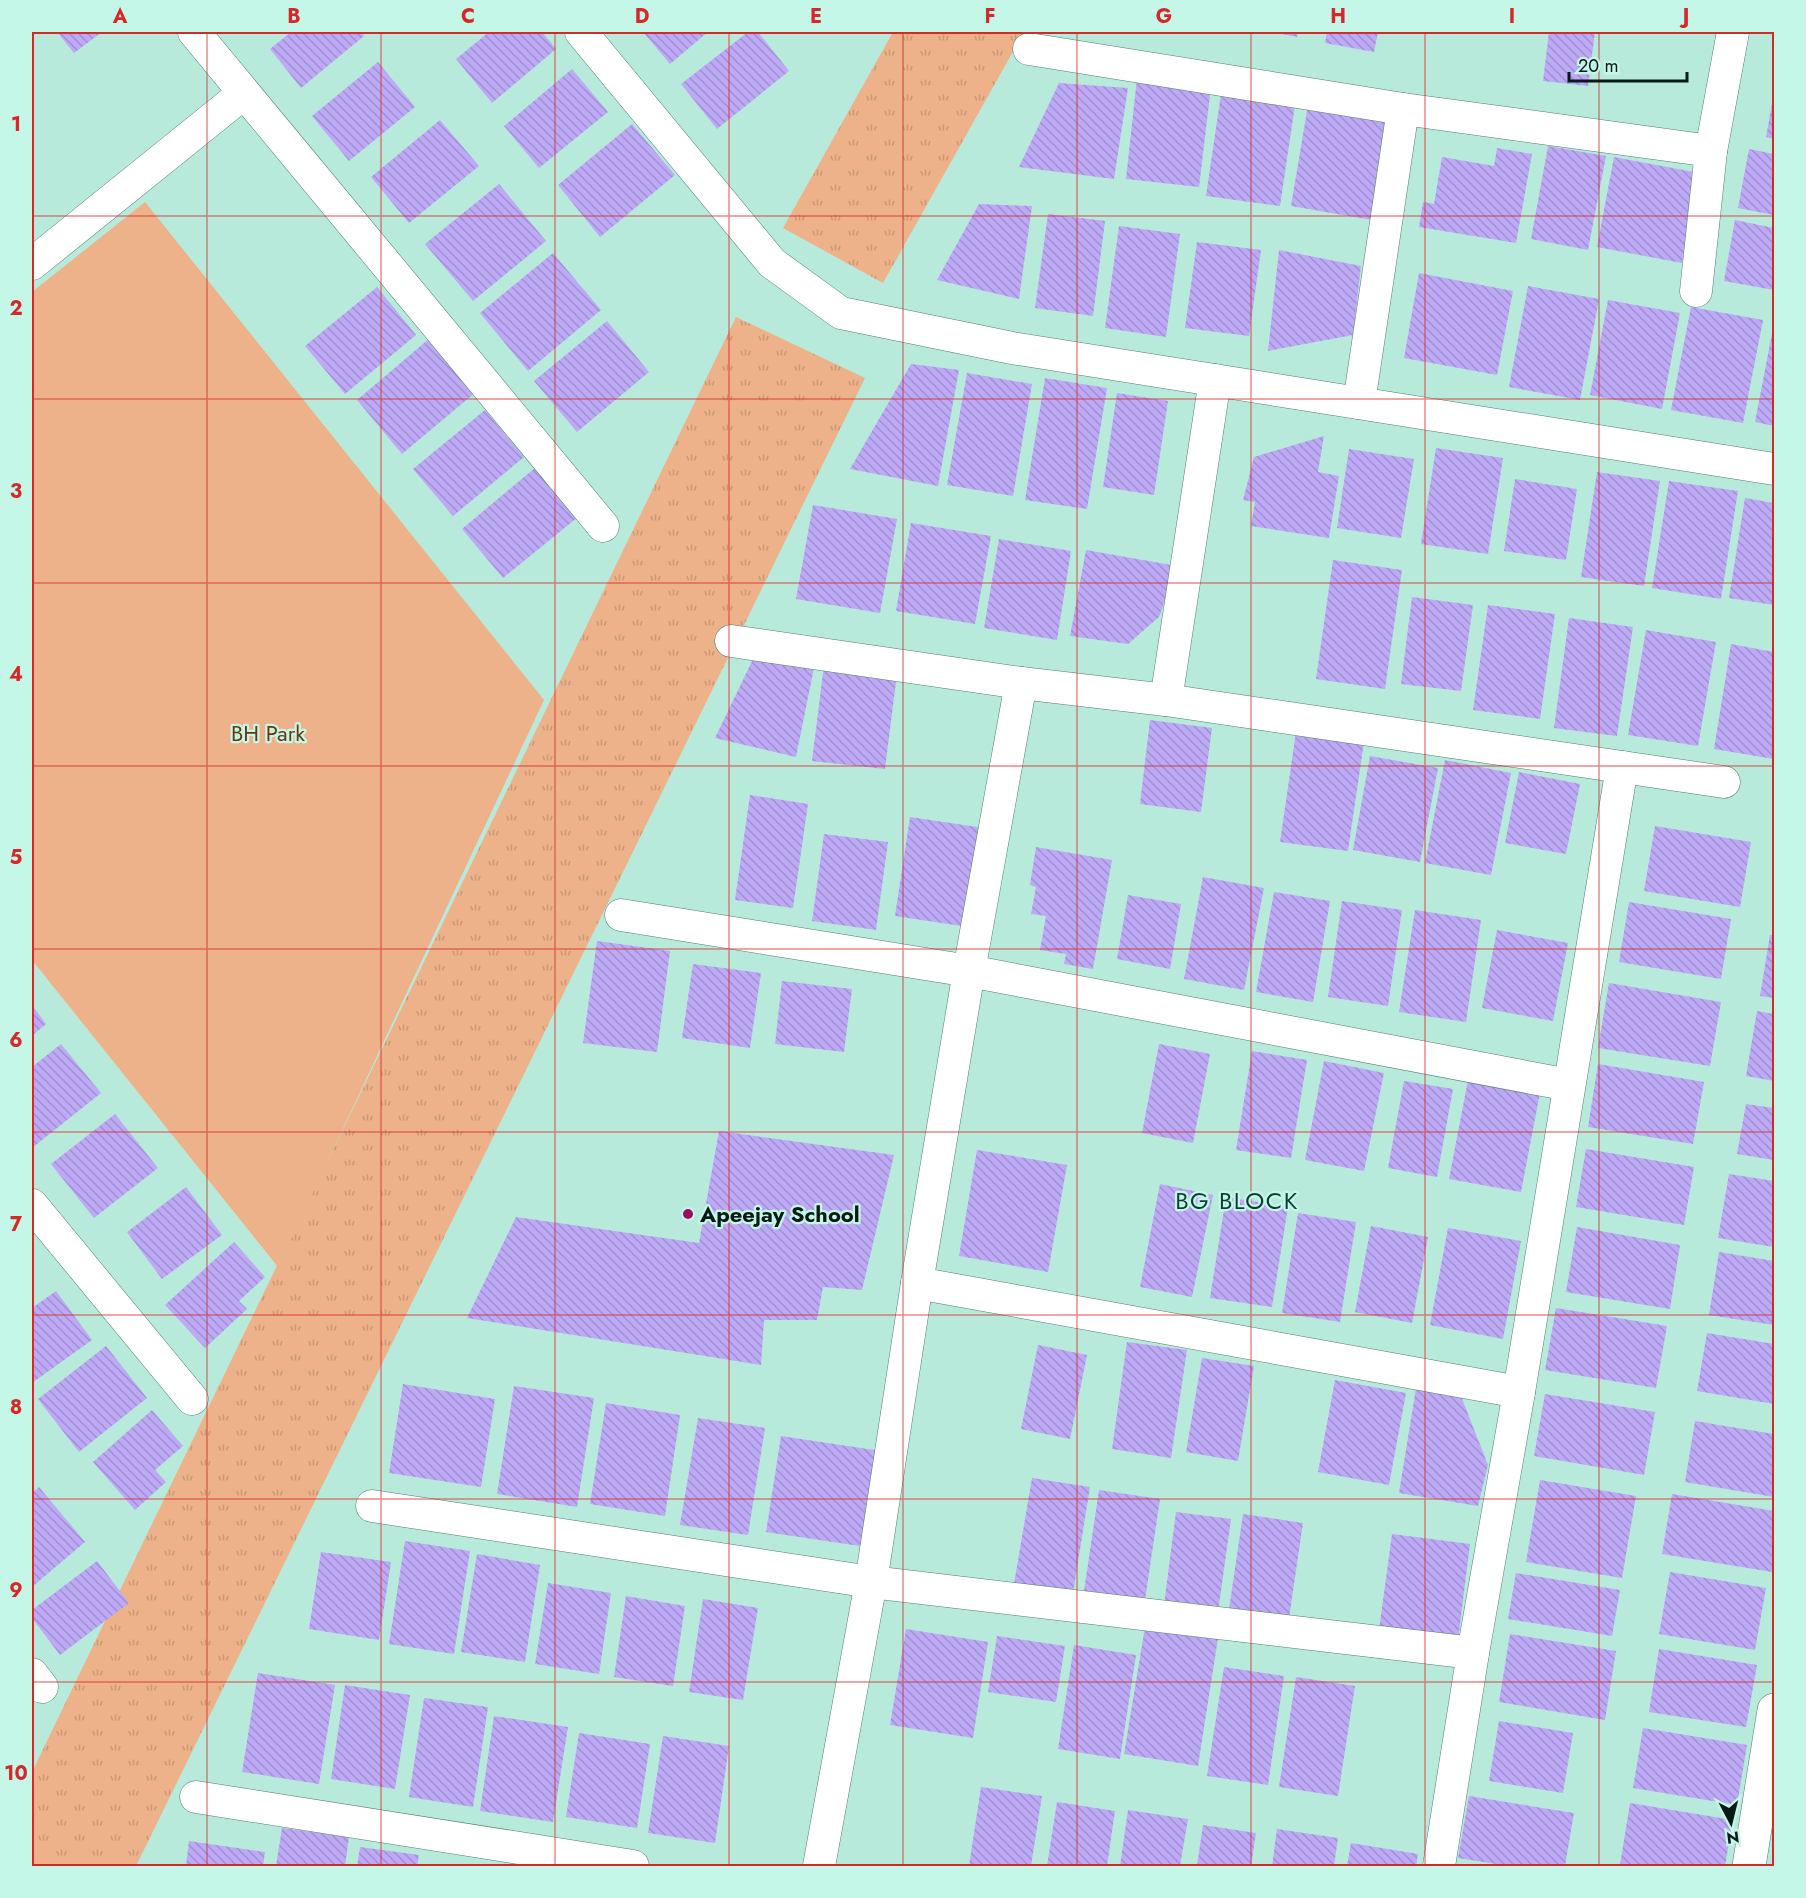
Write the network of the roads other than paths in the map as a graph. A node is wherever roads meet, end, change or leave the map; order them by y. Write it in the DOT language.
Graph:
graph roads {
  1 [pos="194,32"];
  2 [pos="582,32"];
  3 [pos="1733,32"];
  4 [pos="1029,49"];
  5 [pos="244,93"];
  6 [pos="1403,109"];
  7 [pos="1711,151"];
  8 [pos="32,264"];
  9 [pos="1696,291"];
  10 [pos="1215,380"];
  11 [pos="1359,403"];
  12 [pos="1774,469"];
  13 [pos="603,526"];
  14 [pos="731,641"];
  15 [pos="1021,683"];
  16 [pos="1166,700"];
  17 [pos="1622,767"];
  18 [pos="1724,782"];
  19 [pos="621,915"];
  20 [pos="969,972"];
  21 [pos="1569,1085"];
  22 [pos="32,1205"];
  23 [pos="917,1283"];
  24 [pos="1519,1392"];
  25 [pos="192,1399"];
  26 [pos="372,1506"];
  27 [pos="871,1582"];
  28 [pos="1473,1653"];
  29 [pos="1774,1710"];
  30 [pos="196,1797"];
  31 [pos="633,1866"];
  32 [pos="819,1866"];
  33 [pos="1439,1866"];
  34 [pos="1749,1866"];
  1 -- 5 [label="street"];
  2 -- 10 [label="street"];
  3 -- 7 [label="street"];
  4 -- 6 [label="street"];
  5 -- 8 [label="street"];
  5 -- 13 [label="street"];
  6 -- 7 [label="street"];
  6 -- 11 [label="street"];
  7 -- 9 [label="street"];
  10 -- 11 [label="street"];
  10 -- 16 [label="street"];
  11 -- 12 [label="street"];
  14 -- 15 [label="street"];
  15 -- 16 [label="street"];
  15 -- 20 [label="street"];
  16 -- 17 [label="street"];
  17 -- 18 [label="street"];
  17 -- 21 [label="street"];
  19 -- 20 [label="street"];
  20 -- 21 [label="street"];
  20 -- 23 [label="street"];
  21 -- 24 [label="street"];
  22 -- 25 [label="street"];
  23 -- 24 [label="street"];
  23 -- 27 [label="street"];
  24 -- 28 [label="street"];
  26 -- 27 [label="street"];
  27 -- 28 [label="street"];
  27 -- 32 [label="street"];
  28 -- 33 [label="street"];
  29 -- 34 [label="street"];
  30 -- 31 [label="street"];
}
